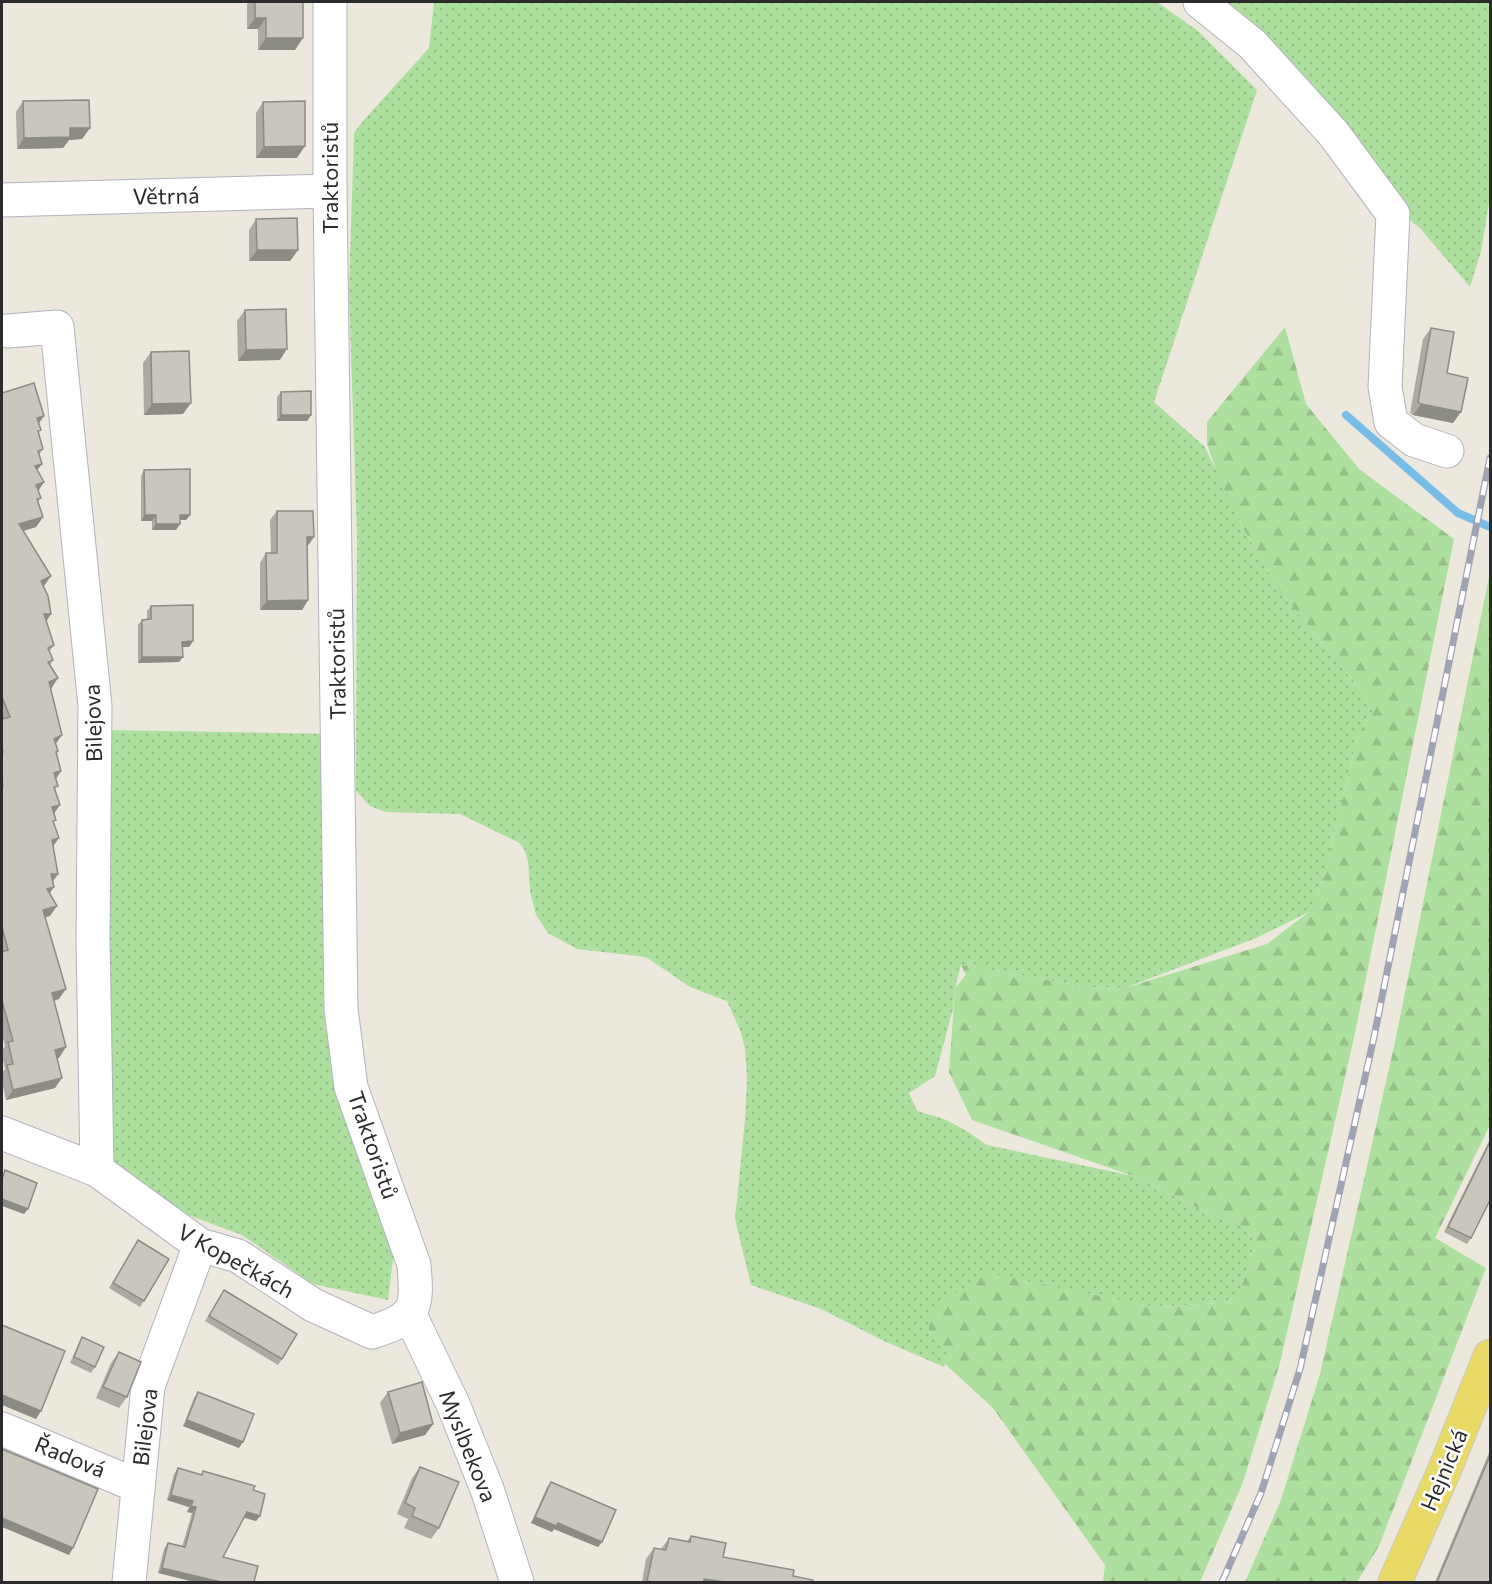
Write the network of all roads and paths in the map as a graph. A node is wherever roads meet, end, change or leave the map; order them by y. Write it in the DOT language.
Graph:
graph roads {
  1 [pos="330,2"];
  2 [pos="1200,2"];
  3 [pos="330,191"];
  4 [pos="2,200"];
  5 [pos="8,332"];
  6 [pos="1447,451"];
  7 [pos="2,1133"];
  8 [pos="97,1170"];
  9 [pos="200,1245"];
  10 [pos="409,1313"];
  11 [pos="1491,1356"];
  12 [pos="2,1429"];
  13 [pos="138,1486"];
  14 [pos="129,1582"];
  15 [pos="517,1582"];
  16 [pos="1395,1582"];
  1 -- 3 [label="street, Traktoristů"];
  2 -- 6 [label="street"];
  3 -- 4 [label="street, Větrná"];
  3 -- 10 [label="street, Traktoristů"];
  5 -- 8 [label="street, Bilejova"];
  7 -- 8 [label="street, V Kopečkách"];
  8 -- 9 [label="street, V Kopečkách"];
  9 -- 10 [label="street, V Kopečkách"];
  9 -- 13 [label="street, Bilejova"];
  10 -- 15 [label="street, Myslbekova"];
  11 -- 16 [label="main road, Hejnická"];
  12 -- 13 [label="street, Řadová"];
  13 -- 14 [label="street, Bilejova"];
}
